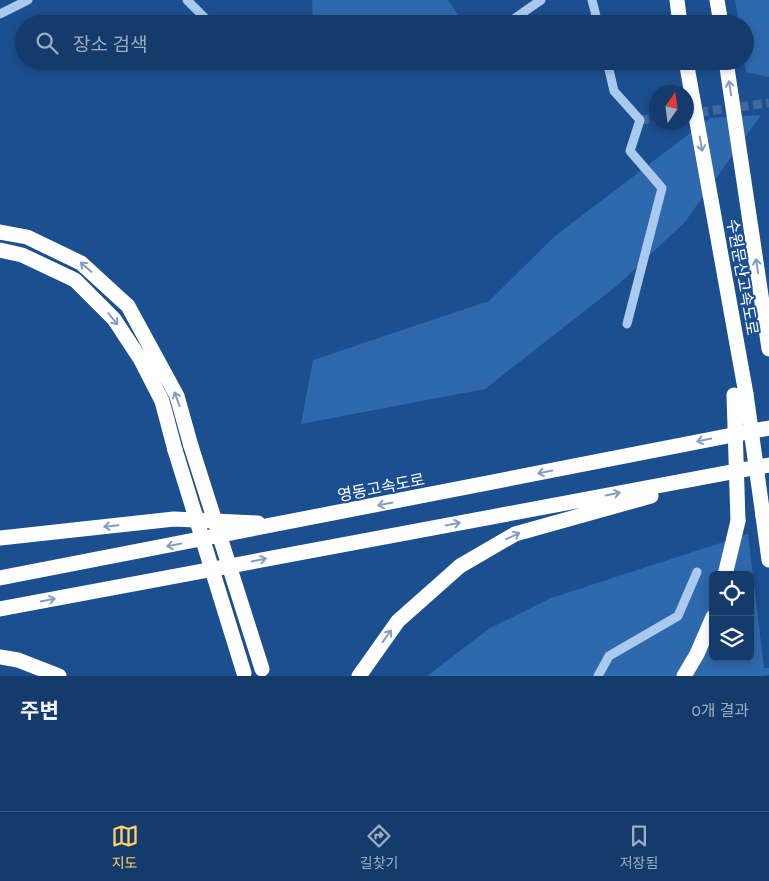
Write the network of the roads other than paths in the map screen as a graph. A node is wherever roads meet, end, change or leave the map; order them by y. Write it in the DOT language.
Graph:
graph roads {
  1 [pos="28,0"];
  2 [pos="187,0"];
  3 [pos="540,0"];
  4 [pos="592,0"];
  5 [pos="678,0"];
  6 [pos="717,0"];
  7 [pos="0,14"];
  8 [pos="202,15"];
  9 [pos="519,15"];
  10 [pos="596,15"];
  11 [pos="679,15"];
  12 [pos="720,15"];
  13 [pos="609,70"];
  14 [pos="688,70"];
  15 [pos="727,70"];
  16 [pos="0,232"];
  17 [pos="0,250"];
  18 [pos="627,324"];
  19 [pos="769,349"];
  20 [pos="740,394"];
  21 [pos="769,428"];
  22 [pos="769,465"];
  23 [pos="748,469"];
  24 [pos="282,524"];
  25 [pos="0,538"];
  26 [pos="769,560"];
  27 [pos="726,571"];
  28 [pos="697,572"];
  29 [pos="0,578"];
  30 [pos="0,609"];
  31 [pos="709,626"];
  32 [pos="0,657"];
  33 [pos="263,673"];
  34 [pos="244,675"];
  35 [pos="59,676"];
  36 [pos="359,676"];
  37 [pos="598,676"];
  38 [pos="684,676"];
  1 -- 7 [label="lane"];
  2 -- 8 [label="lane"];
  3 -- 9 [label="lane"];
  4 -- 10 [label="lane"];
  5 -- 11 [label="highway"];
  6 -- 12 [label="highway"];
  13 -- 18 [label="lane"];
  14 -- 20 [label="highway, 수원문산고속도로, one-way"];
  19 -- 15 [label="highway, 수원문산고속도로, one-way"];
  33 -- 16 [label="highway, one-way, bridge"];
  17 -- 34 [label="highway, one-way, bridge"];
  20 -- 26 [label="highway, 수원문산고속도로, bridge"];
  20 -- 27 [label="highway, bridge"];
  21 -- 24 [label="highway, 영동고속도로, one-way"];
  22 -- 23 [label="highway"];
  30 -- 23 [label="highway, one-way"];
  36 -- 23 [label="highway, one-way"];
  24 -- 25 [label="highway, one-way"];
  24 -- 29 [label="highway, 영동고속도로, one-way"];
  28 -- 37 [label="lane"];
  31 -- 38 [label="highway"];
  32 -- 35 [label="highway"];
}
